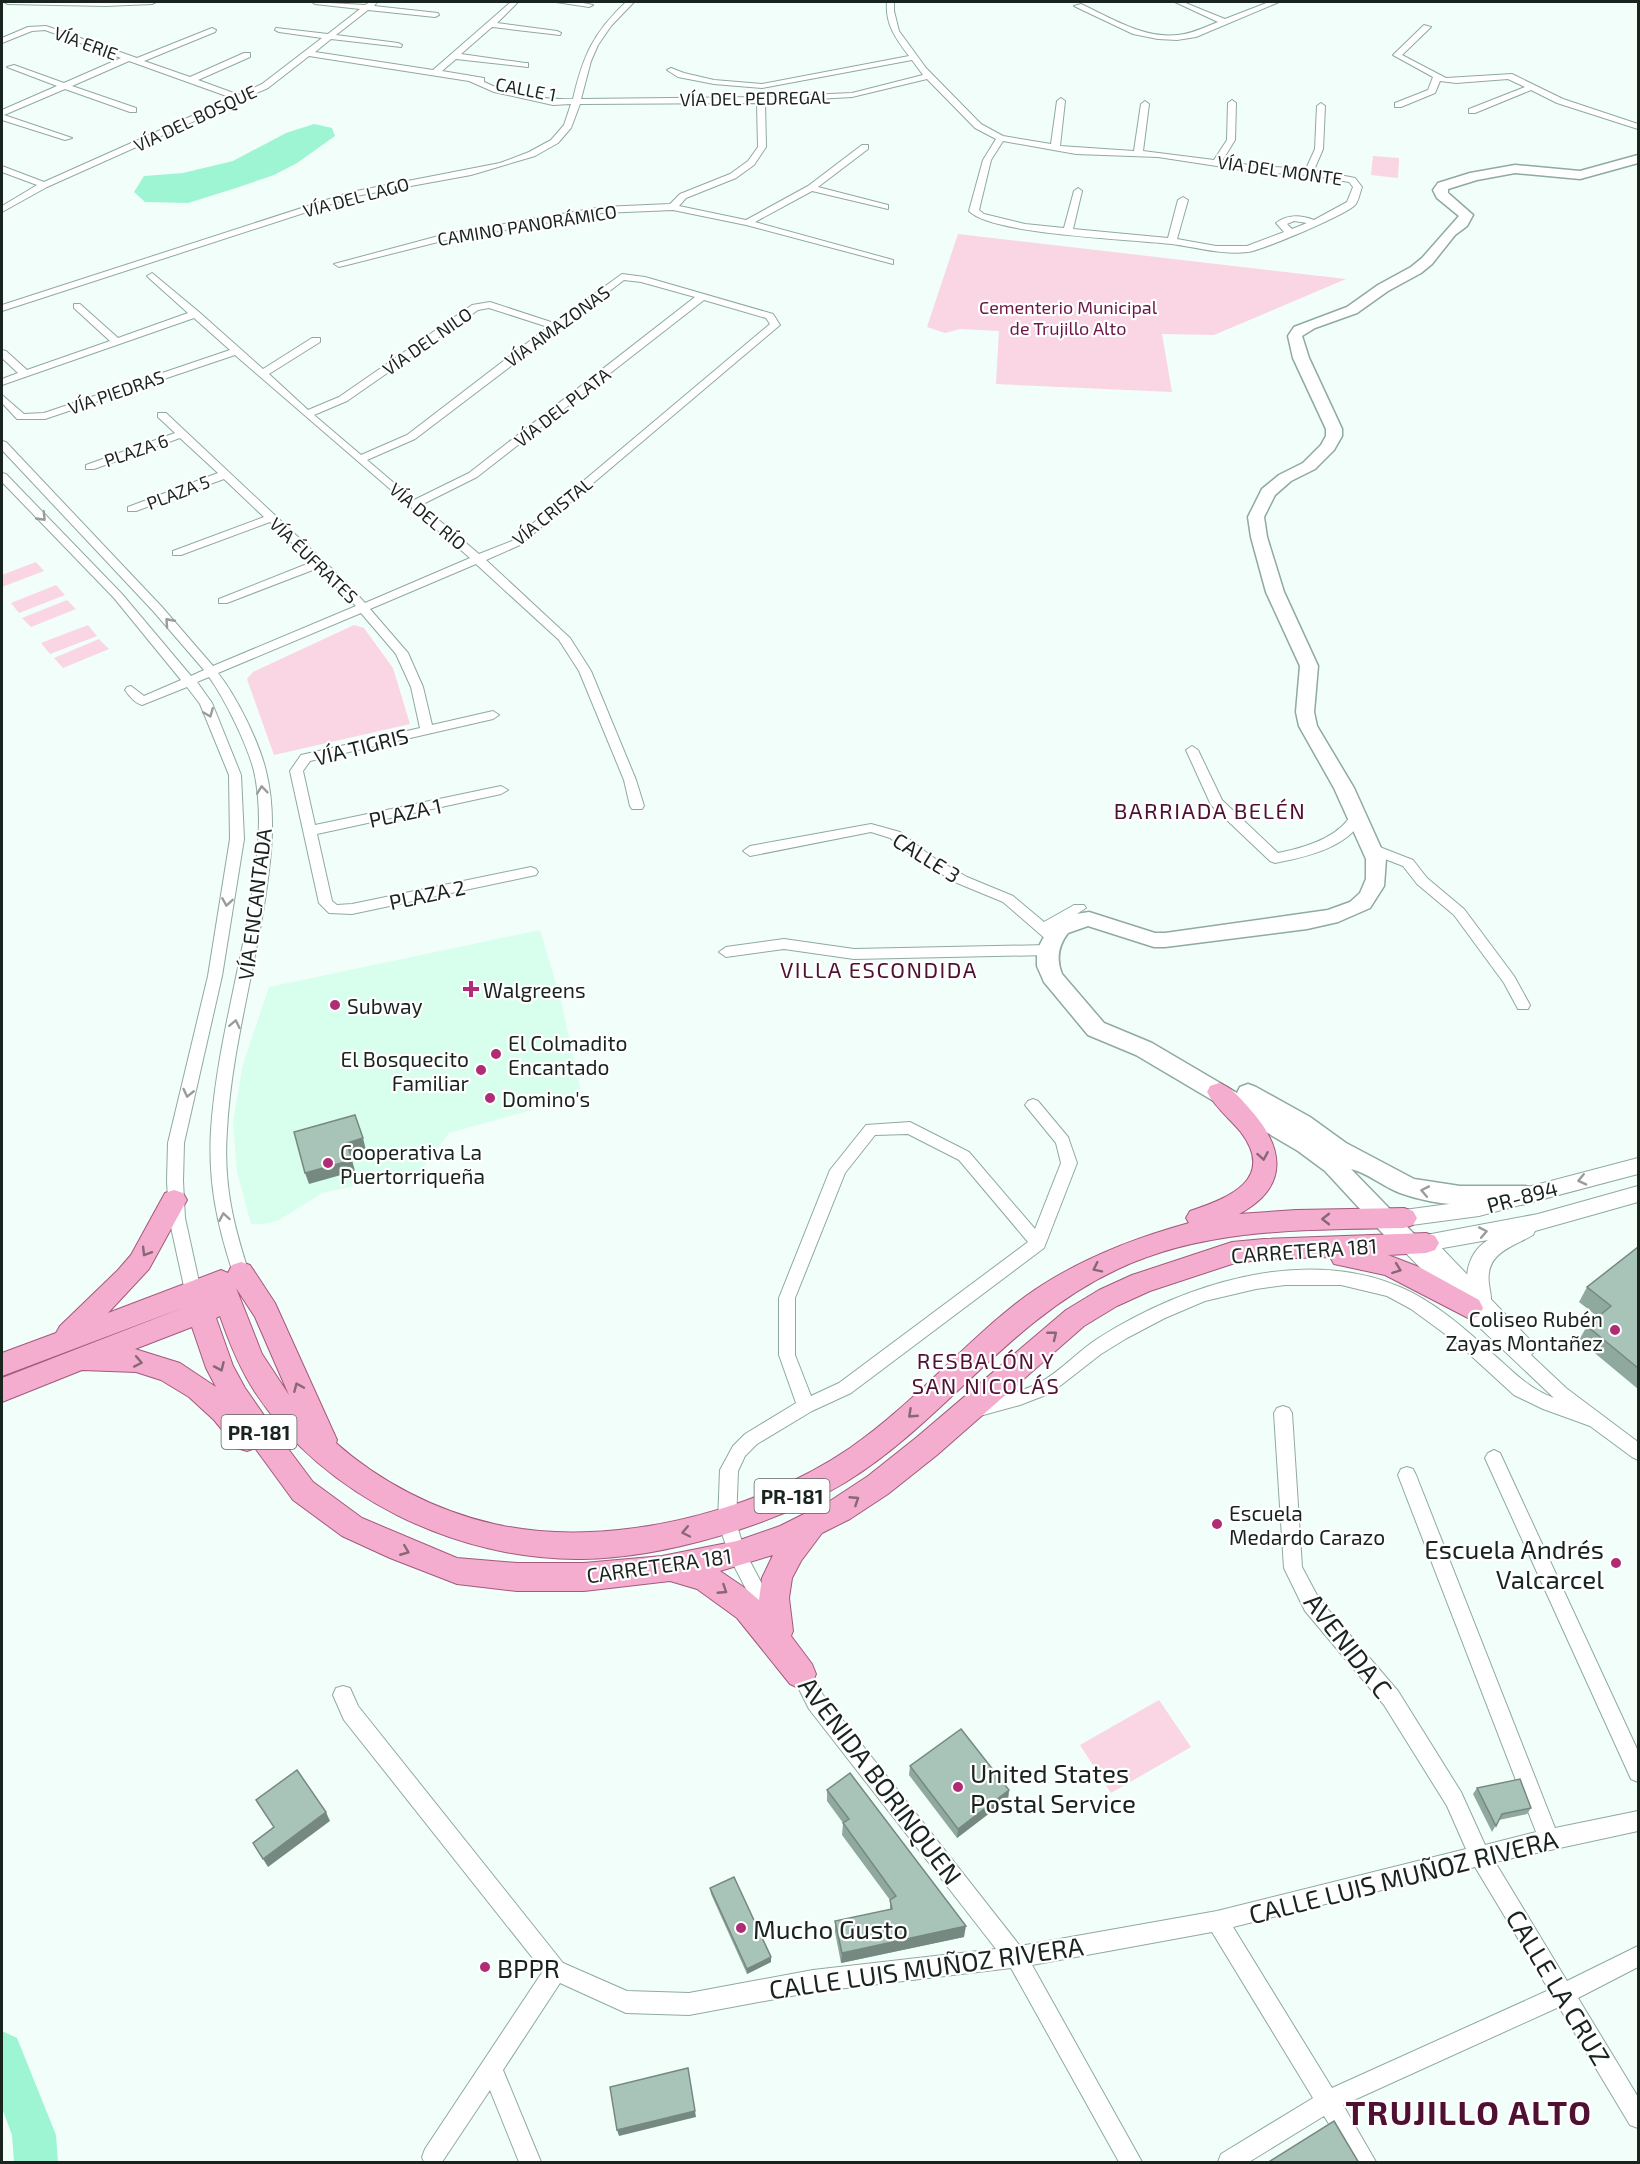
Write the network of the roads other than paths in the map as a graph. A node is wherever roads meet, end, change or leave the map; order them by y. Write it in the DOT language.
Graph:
graph roads {
  1 [pos="8,2"];
  2 [pos="152,2"];
  3 [pos="315,2"];
  4 [pos="515,2"];
  5 [pos="560,2"];
  6 [pos="630,2"];
  7 [pos="891,2"];
  8 [pos="1178,2"];
  9 [pos="1275,2"];
  10 [pos="370,4"];
  11 [pos="589,5"];
  12 [pos="1078,6"];
  13 [pos="435,15"];
  14 [pos="1225,22"];
  15 [pos="490,24"];
  16 [pos="1427,27"];
  17 [pos="212,30"];
  18 [pos="279,30"];
  19 [pos="557,33"];
  20 [pos="332,36"];
  21 [pos="2,41"];
  22 [pos="398,45"];
  23 [pos="308,53"];
  24 [pos="247,55"];
  25 [pos="456,56"];
  26 [pos="914,57"];
  27 [pos="132,60"];
  28 [pos="525,65"];
  29 [pos="11,67"];
  30 [pos="671,70"];
  31 [pos="435,73"];
  32 [pos="929,76"];
  33 [pos="1437,77"];
  34 [pos="191,80"];
  35 [pos="64,86"];
  36 [pos="1532,87"];
  37 [pos="240,98"];
  38 [pos="578,100"];
  39 [pos="761,100"];
  40 [pos="1061,101"];
  41 [pos="1232,103"];
  42 [pos="1145,104"];
  43 [pos="1398,105"];
  44 [pos="1321,106"];
  45 [pos="133,110"];
  46 [pos="1472,111"];
  47 [pos="2,115"];
  48 [pos="1638,127"];
  49 [pos="68,138"];
  50 [pos="1001,138"];
  51 [pos="865,147"];
  52 [pos="1055,147"];
  53 [pos="1138,153"];
  54 [pos="1638,159"];
  55 [pos="1217,162"];
  56 [pos="2,169"];
  57 [pos="1309,172"];
  58 [pos="44,185"];
  59 [pos="811,188"];
  60 [pos="1078,191"];
  61 [pos="1183,200"];
  62 [pos="673,207"];
  63 [pos="885,207"];
  64 [pos="2,209"];
  65 [pos="747,223"];
  66 [pos="1068,230"];
  67 [pos="1173,241"];
  68 [pos="890,262"];
  69 [pos="339,264"];
  70 [pos="152,276"];
  71 [pos="702,297"];
  72 [pos="77,306"];
  73 [pos="2,308"];
  74 [pos="196,314"];
  75 [pos="772,320"];
  76 [pos="555,326"];
  77 [pos="316,340"];
  78 [pos="116,341"];
  79 [pos="235,352"];
  80 [pos="2,353"];
  81 [pos="23,372"];
  82 [pos="262,374"];
  83 [pos="2,382"];
  84 [pos="2,398"];
  85 [pos="307,414"];
  86 [pos="162,415"];
  87 [pos="182,434"];
  88 [pos="2,444"];
  89 [pos="360,459"];
  90 [pos="90,467"];
  91 [pos="224,475"];
  92 [pos="3,479"];
  93 [pos="414,504"];
  94 [pos="132,509"];
  95 [pos="270,518"];
  96 [pos="177,553"];
  97 [pos="479,560"];
  98 [pos="319,563"];
  99 [pos="223,601"];
  100 [pos="363,607"];
  101 [pos="210,672"];
  102 [pos="189,681"];
  103 [pos="131,690"];
  104 [pos="493,715"];
  105 [pos="427,729"];
  106 [pos="1192,750"];
  107 [pos="501,790"];
  108 [pos="637,806"];
  109 [pos="1357,817"];
  110 [pos="310,831"];
  111 [pos="1372,849"];
  112 [pos="750,850"];
  113 [pos="531,872"];
  114 [pos="326,903"];
  115 [pos="1079,908"];
  116 [pos="1048,939"];
  117 [pos="726,952"];
  118 [pos="1523,1005"];
  119 [pos="1178,1069"];
  120 [pos="1219,1092"];
  121 [pos="1033,1105"];
  122 [pos="1338,1150"];
  123 [pos="1638,1166"];
  124 [pos="1638,1194"];
  125 [pos="1525,1196"];
  126 [pos="174,1200"];
  127 [pos="1538,1222"];
  128 [pos="1405,1231"];
  129 [pos="1038,1243"];
  130 [pos="1279,1248"];
  131 [pos="1125,1254"];
  132 [pos="230,1285"];
  133 [pos="196,1302"];
  134 [pos="1476,1305"];
  135 [pos="59,1355"];
  136 [pos="2,1365"];
  137 [pos="2,1390"];
  138 [pos="806,1406"];
  139 [pos="966,1413"];
  140 [pos="1283,1413"];
  141 [pos="1600,1422"];
  142 [pos="1638,1452"];
  143 [pos="1494,1458"];
  144 [pos="1407,1475"];
  145 [pos="303,1491"];
  146 [pos="817,1521"];
  147 [pos="727,1522"];
  148 [pos="737,1554"];
  149 [pos="669,1567"];
  150 [pos="778,1631"];
  151 [pos="801,1674"];
  152 [pos="343,1695"];
  153 [pos="1638,1772"];
  154 [pos="1638,1821"];
  155 [pos="1549,1839"];
  156 [pos="1480,1857"];
  157 [pos="1217,1921"];
  158 [pos="1638,1956"];
  159 [pos="1016,1957"];
  160 [pos="556,1971"];
  161 [pos="1563,1994"];
  162 [pos="492,2070"];
  163 [pos="1328,2101"];
  164 [pos="1638,2117"];
  165 [pos="433,2157"];
  166 [pos="530,2163"];
  167 [pos="1131,2163"];
  168 [pos="1229,2163"];
  169 [pos="1365,2163"];
  1 -- 2 [label="street"];
  3 -- 10 [label="street"];
  4 -- 15 [label="street"];
  5 -- 11 [label="street"];
  6 -- 38 [label="street, VÍA DEL LAGO"];
  7 -- 26 [label="street, VÍA DEL MONTE"];
  8 -- 14 [label="street"];
  9 -- 14 [label="street"];
  10 -- 13 [label="street"];
  10 -- 20 [label="street, VÍA DEL BOSQUE"];
  12 -- 14 [label="street"];
  15 -- 19 [label="street"];
  15 -- 25 [label="street"];
  16 -- 33 [label="street"];
  17 -- 27 [label="street"];
  18 -- 20 [label="street"];
  20 -- 22 [label="street"];
  20 -- 23 [label="street, VÍA DEL BOSQUE"];
  21 -- 27 [label="street, VÍA ERIE"];
  23 -- 31 [label="street, CALLE 1"];
  23 -- 37 [label="street, VÍA DEL BOSQUE"];
  24 -- 34 [label="street"];
  25 -- 28 [label="street"];
  25 -- 31 [label="street"];
  26 -- 30 [label="street"];
  26 -- 32 [label="street, VÍA DEL MONTE"];
  27 -- 34 [label="street, VÍA ERIE"];
  27 -- 35 [label="street"];
  29 -- 35 [label="street"];
  31 -- 38 [label="street, CALLE 1"];
  32 -- 39 [label="street, VÍA DEL PEDREGAL"];
  32 -- 50 [label="street, VÍA DEL MONTE"];
  33 -- 36 [label="street"];
  33 -- 43 [label="street"];
  34 -- 37 [label="street, VÍA ERIE"];
  35 -- 45 [label="street"];
  35 -- 47 [label="street"];
  36 -- 46 [label="street"];
  36 -- 48 [label="street"];
  37 -- 58 [label="street, VÍA DEL BOSQUE"];
  38 -- 39 [label="street, VÍA DEL PEDREGAL"];
  38 -- 73 [label="street, VÍA DEL LAGO"];
  39 -- 62 [label="street"];
  40 -- 52 [label="street"];
  41 -- 55 [label="street"];
  42 -- 53 [label="street"];
  44 -- 57 [label="street"];
  47 -- 49 [label="street"];
  50 -- 52 [label="street, VÍA DEL MONTE"];
  50 -- 66 [label="street"];
  51 -- 59 [label="street"];
  52 -- 53 [label="street, VÍA DEL MONTE"];
  53 -- 55 [label="street, VÍA DEL MONTE"];
  54 -- 109 [label="main road"];
  55 -- 57 [label="street, VÍA DEL MONTE"];
  56 -- 58 [label="street"];
  57 -- 67 [label="street, VÍA DEL MONTE"];
  58 -- 64 [label="street, VÍA DEL BOSQUE"];
  59 -- 63 [label="street"];
  59 -- 65 [label="street"];
  60 -- 66 [label="street"];
  61 -- 67 [label="street"];
  62 -- 65 [label="street, CAMINO PANORÁMICO"];
  62 -- 69 [label="street, CAMINO PANORÁMICO"];
  65 -- 68 [label="street, CAMINO PANORÁMICO"];
  66 -- 67 [label="street"];
  70 -- 74 [label="street, VÍA DEL RÍO"];
  71 -- 75 [label="street, VÍA AMAZONAS"];
  71 -- 76 [label="street, VÍA AMAZONAS"];
  71 -- 93 [label="street, VÍA DEL PLATA"];
  72 -- 78 [label="street"];
  74 -- 78 [label="street"];
  74 -- 79 [label="street, VÍA DEL RÍO"];
  75 -- 97 [label="street, VÍA CRISTAL"];
  76 -- 85 [label="street, VÍA DEL NILO"];
  76 -- 89 [label="street, VÍA AMAZONAS"];
  77 -- 82 [label="street"];
  78 -- 81 [label="street"];
  79 -- 82 [label="street, VÍA DEL RÍO"];
  79 -- 84 [label="street, VÍA PIEDRAS"];
  80 -- 81 [label="street"];
  81 -- 83 [label="street"];
  82 -- 85 [label="street, VÍA DEL RÍO"];
  85 -- 89 [label="street, VÍA DEL RÍO"];
  86 -- 87 [label="street, VÍA ÉUFRATES"];
  87 -- 90 [label="street, PLAZA 6"];
  87 -- 91 [label="street, VÍA ÉUFRATES"];
  101 -- 88 [label="street, VÍA ENCANTADA, one-way"];
  89 -- 93 [label="street, VÍA DEL RÍO"];
  91 -- 94 [label="street, PLAZA 5"];
  91 -- 95 [label="street, VÍA ÉUFRATES"];
  92 -- 102 [label="street, VÍA ENCANTADA, one-way"];
  93 -- 97 [label="street, VÍA DEL RÍO"];
  95 -- 96 [label="street"];
  95 -- 98 [label="street, VÍA ÉUFRATES"];
  97 -- 100 [label="street, VÍA CRISTAL"];
  97 -- 108 [label="street, VÍA DEL RÍO"];
  98 -- 99 [label="street"];
  98 -- 100 [label="street, VÍA ÉUFRATES"];
  100 -- 101 [label="street, VÍA CRISTAL"];
  100 -- 105 [label="street, VÍA ÉUFRATES"];
  101 -- 102 [label="street, VÍA CRISTAL"];
  132 -- 101 [label="street, VÍA ENCANTADA, one-way"];
  102 -- 103 [label="street, VÍA CRISTAL"];
  102 -- 126 [label="street, VÍA ENCANTADA, one-way"];
  104 -- 105 [label="street, VÍA TIGRIS"];
  105 -- 110 [label="street, VÍA TIGRIS"];
  106 -- 109 [label="street"];
  107 -- 110 [label="street, PLAZA 1"];
  109 -- 111 [label="main road"];
  110 -- 114 [label="street, VÍA TIGRIS"];
  111 -- 116 [label="main road"];
  111 -- 118 [label="street"];
  112 -- 116 [label="street, CALLE 3"];
  113 -- 114 [label="street, PLAZA 2"];
  115 -- 116 [label="street"];
  116 -- 117 [label="street"];
  116 -- 119 [label="main road"];
  119 -- 120 [label="main road"];
  119 -- 122 [label="main road"];
  120 -- 128 [label="main road"];
  120 -- 131 [label="main road, one-way"];
  121 -- 129 [label="street"];
  125 -- 122 [label="main road, one-way"];
  122 -- 128 [label="main road"];
  123 -- 125 [label="street, PR-894 / PR-894, one-way"];
  124 -- 127 [label="street, PR-894 / PR-894"];
  125 -- 128 [label="street, PR-894 / PR-894"];
  126 -- 133 [label="street, VÍA ENCANTADA"];
  126 -- 135 [label="main road, one-way"];
  128 -- 127 [label="street, PR-894 / PR-894, one-way"];
  127 -- 134 [label="street"];
  128 -- 130 [label="main road, CARRETERA 181 / PR-181"];
  128 -- 131 [label="main road, CARRETERA 181 / PR-181, one-way"];
  128 -- 134 [label="street"];
  129 -- 138 [label="street, AVENIDA BORINQUEN"];
  129 -- 138 [label="street"];
  130 -- 134 [label="main road, one-way"];
  139 -- 130 [label="main road, CARRETERA 181 / PR-181, one-way"];
  131 -- 147 [label="main road, CARRETERA 181 / PR-181, one-way"];
  132 -- 133 [label="main road"];
  147 -- 132 [label="main road, CARRETERA 181 / PR-181, one-way"];
  133 -- 135 [label="main road"];
  133 -- 145 [label="main road, CARRETERA 181 / PR-181, one-way"];
  134 -- 141 [label="street"];
  135 -- 136 [label="main road"];
  135 -- 137 [label="main road"];
  135 -- 145 [label="main road, one-way"];
  138 -- 147 [label="street, AVENIDA BORINQUEN"];
  139 -- 141 [label="street"];
  146 -- 139 [label="main road, CARRETERA 181 / PR-181, one-way"];
  140 -- 156 [label="street, AVENIDA C"];
  141 -- 142 [label="street"];
  143 -- 153 [label="street"];
  144 -- 155 [label="street"];
  145 -- 149 [label="main road, CARRETERA 181 / PR-181, one-way"];
  146 -- 148 [label="main road, CARRETERA 181 / PR-181"];
  146 -- 150 [label="main road"];
  147 -- 148 [label="street, AVENIDA BORINQUEN"];
  148 -- 149 [label="main road, CARRETERA 181 / PR-181"];
  148 -- 150 [label="street, AVENIDA BORINQUEN"];
  149 -- 151 [label="main road, one-way"];
  150 -- 151 [label="street, AVENIDA BORINQUEN"];
  151 -- 159 [label="street, AVENIDA BORINQUEN"];
  152 -- 160 [label="street, CALLE LUIS MUÑOZ RIVERA"];
  154 -- 155 [label="street, CALLE LUIS MUÑOZ RIVERA"];
  155 -- 156 [label="street, CALLE LUIS MUÑOZ RIVERA"];
  156 -- 157 [label="street, CALLE LUIS MUÑOZ RIVERA"];
  156 -- 161 [label="street, CALLE LA CRUZ"];
  157 -- 159 [label="street, CALLE LUIS MUÑOZ RIVERA"];
  157 -- 163 [label="street"];
  158 -- 161 [label="street"];
  159 -- 160 [label="street, CALLE LUIS MUÑOZ RIVERA"];
  159 -- 167 [label="street, AVENIDA BORINQUEN"];
  160 -- 162 [label="street"];
  161 -- 163 [label="street"];
  161 -- 164 [label="street, CALLE LA CRUZ"];
  162 -- 165 [label="street"];
  162 -- 166 [label="street"];
  163 -- 168 [label="street"];
  163 -- 169 [label="street"];
}
